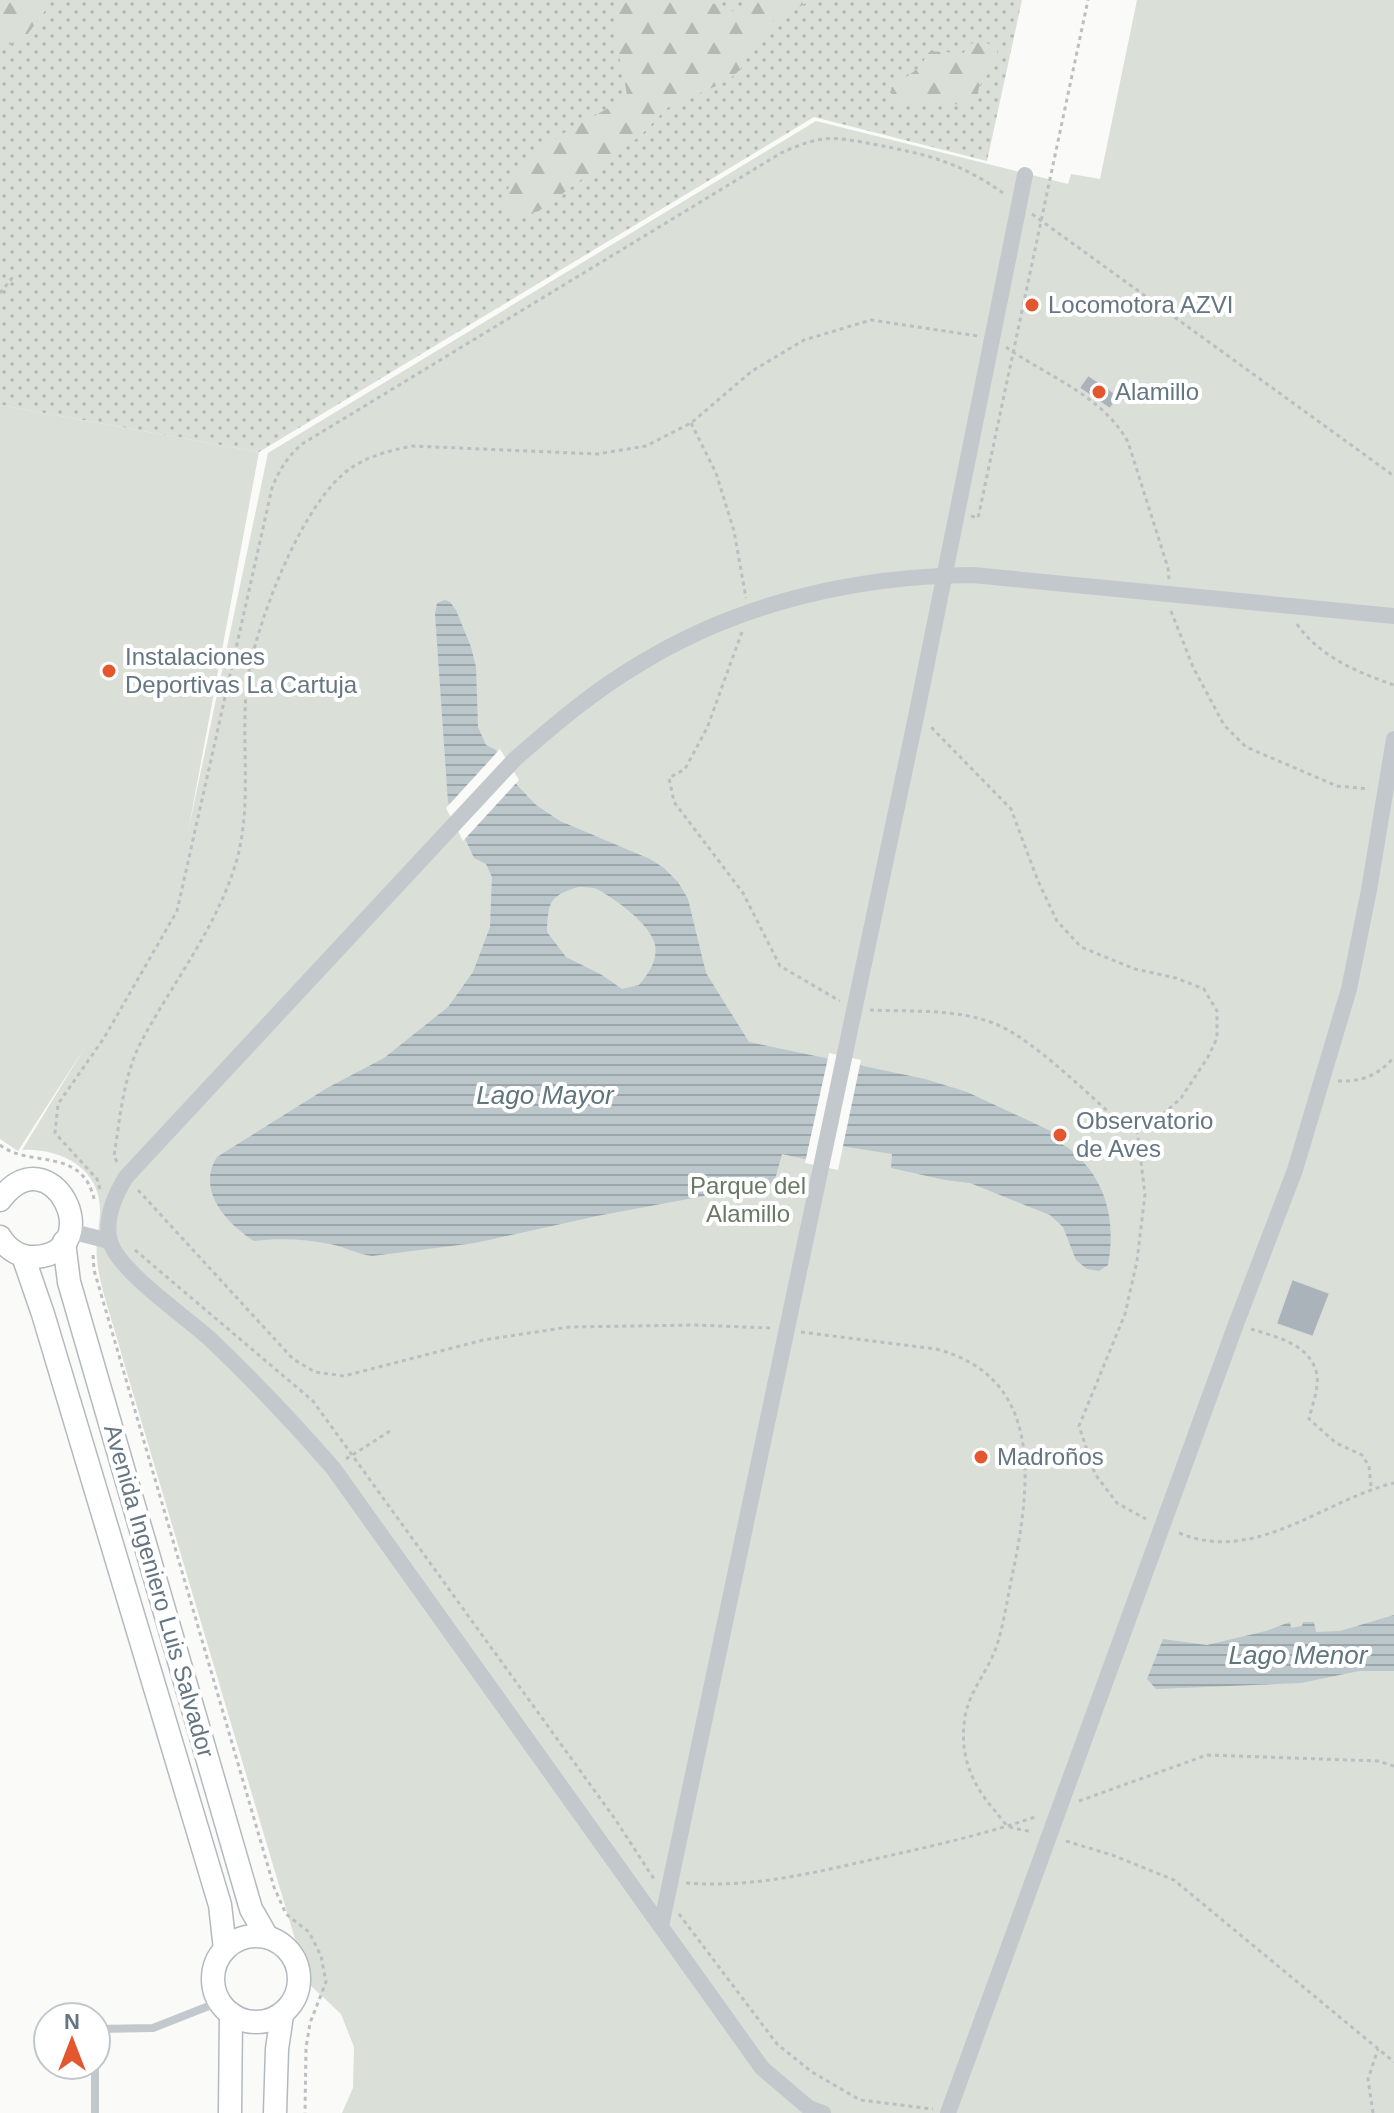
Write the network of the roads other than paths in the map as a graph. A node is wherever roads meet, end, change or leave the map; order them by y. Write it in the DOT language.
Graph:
graph roads {
  1 [pos="1025,175"];
  2 [pos="946,575"];
  3 [pos="1394,616"];
  4 [pos="1394,739"];
  5 [pos="10,1178"];
  6 [pos="0,1200"];
  7 [pos="67,1236"];
  8 [pos="0,1237"];
  9 [pos="102,1238"];
  10 [pos="23,1256"];
  11 [pos="661,1926"];
  12 [pos="267,1937"];
  13 [pos="225,1949"];
  14 [pos="225,2008"];
  15 [pos="282,2015"];
  16 [pos="112,2029"];
  17 [pos="95,2081"];
  18 [pos="948,2112"];
  19 [pos="95,2113"];
  20 [pos="230,2113"];
  21 [pos="275,2113"];
  22 [pos="823,2113"];
  1 -- 2 [label="street"];
  2 -- 3 [label="street"];
  2 -- 9 [label="street"];
  2 -- 11 [label="street"];
  4 -- 18 [label="street"];
  5 -- 6 [label="street"];
  5 -- 7 [label="street, Avenida Ingeniero Luis Salvador"];
  7 -- 9 [label="street"];
  7 -- 10 [label="street"];
  7 -- 12 [label="street, Avenida Ingeniero Luis Salvador"];
  8 -- 10 [label="street"];
  9 -- 11 [label="street"];
  10 -- 13 [label="street, Avenida Ingeniero Luis Salvador"];
  11 -- 22 [label="street"];
  12 -- 13 [label="street"];
  12 -- 15 [label="street"];
  13 -- 14 [label="street"];
  14 -- 15 [label="street"];
  14 -- 16 [label="lane"];
  14 -- 20 [label="street"];
  15 -- 21 [label="street"];
  17 -- 19 [label="lane"];
}
